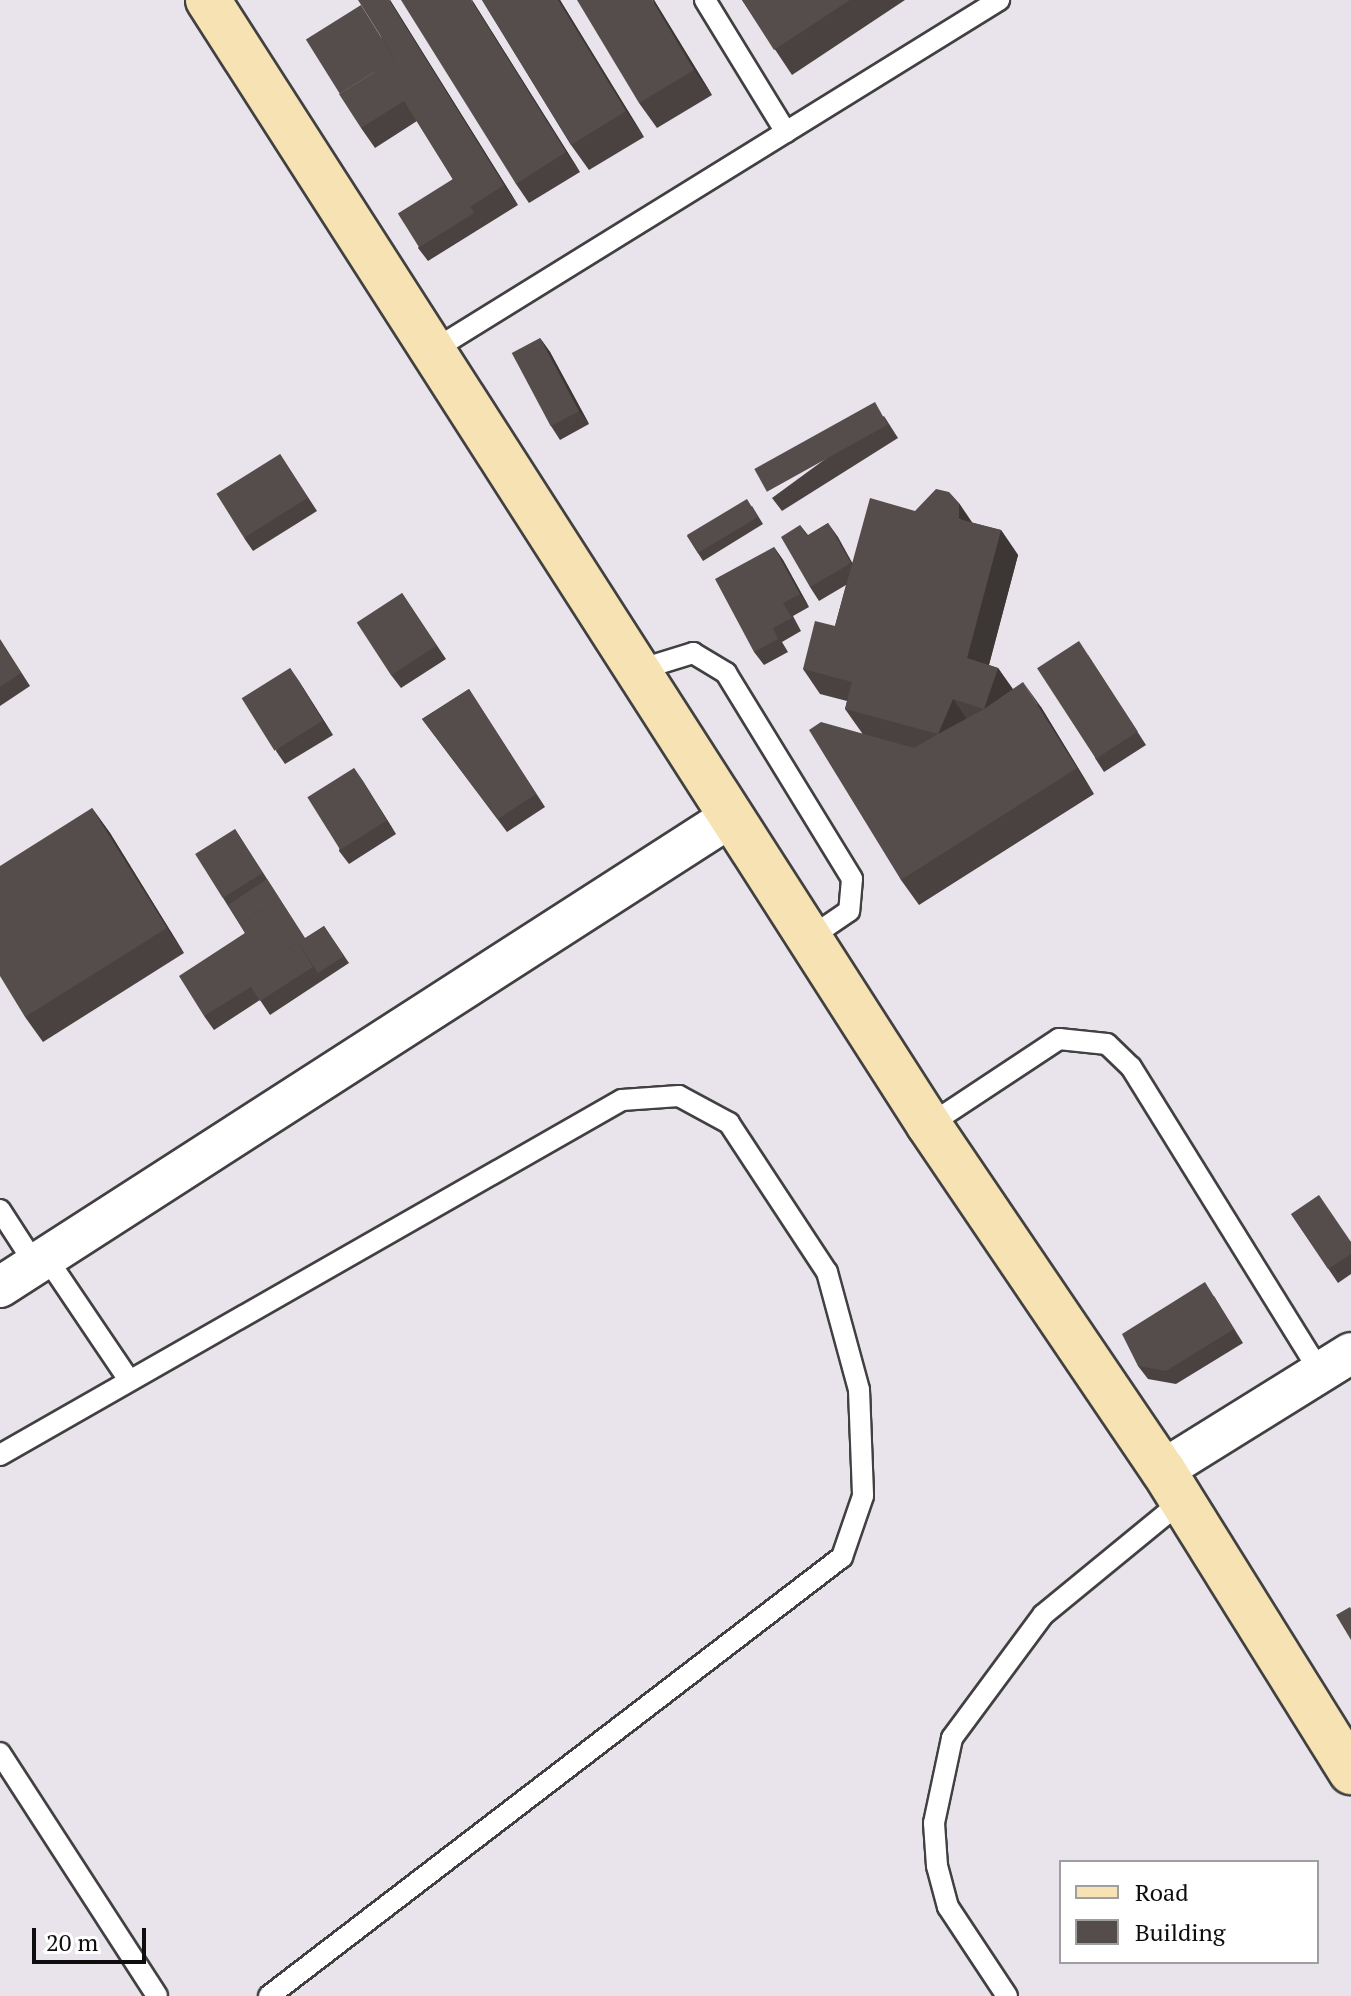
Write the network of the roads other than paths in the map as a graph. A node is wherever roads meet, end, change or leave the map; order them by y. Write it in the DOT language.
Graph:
graph roads {
  1 [pos="208,0"];
  2 [pos="705,0"];
  3 [pos="999,0"];
  4 [pos="786,132"];
  5 [pos="432,351"];
  6 [pos="635,671"];
  7 [pos="729,818"];
  8 [pos="808,939"];
  9 [pos="929,1125"];
  10 [pos="0,1210"];
  11 [pos="40,1261"];
  12 [pos="0,1287"];
  13 [pos="1336,1363"];
  14 [pos="129,1380"];
  15 [pos="0,1455"];
  16 [pos="1172,1486"];
  17 [pos="0,1753"];
  18 [pos="1351,1772"];
  19 [pos="157,1996"];
  20 [pos="269,1996"];
  21 [pos="1007,1996"];
  1 -- 5 [label="main road"];
  2 -- 4 [label="lane"];
  3 -- 4 [label="lane"];
  4 -- 5 [label="lane"];
  5 -- 6 [label="main road"];
  6 -- 7 [label="main road"];
  6 -- 8 [label="lane"];
  7 -- 8 [label="main road"];
  7 -- 11 [label="street"];
  8 -- 9 [label="main road"];
  9 -- 13 [label="lane"];
  9 -- 16 [label="main road"];
  10 -- 11 [label="lane"];
  11 -- 12 [label="street"];
  11 -- 14 [label="lane"];
  13 -- 16 [label="street"];
  14 -- 15 [label="lane"];
  14 -- 20 [label="lane"];
  16 -- 18 [label="main road"];
  16 -- 21 [label="lane"];
  17 -- 19 [label="lane"];
}
